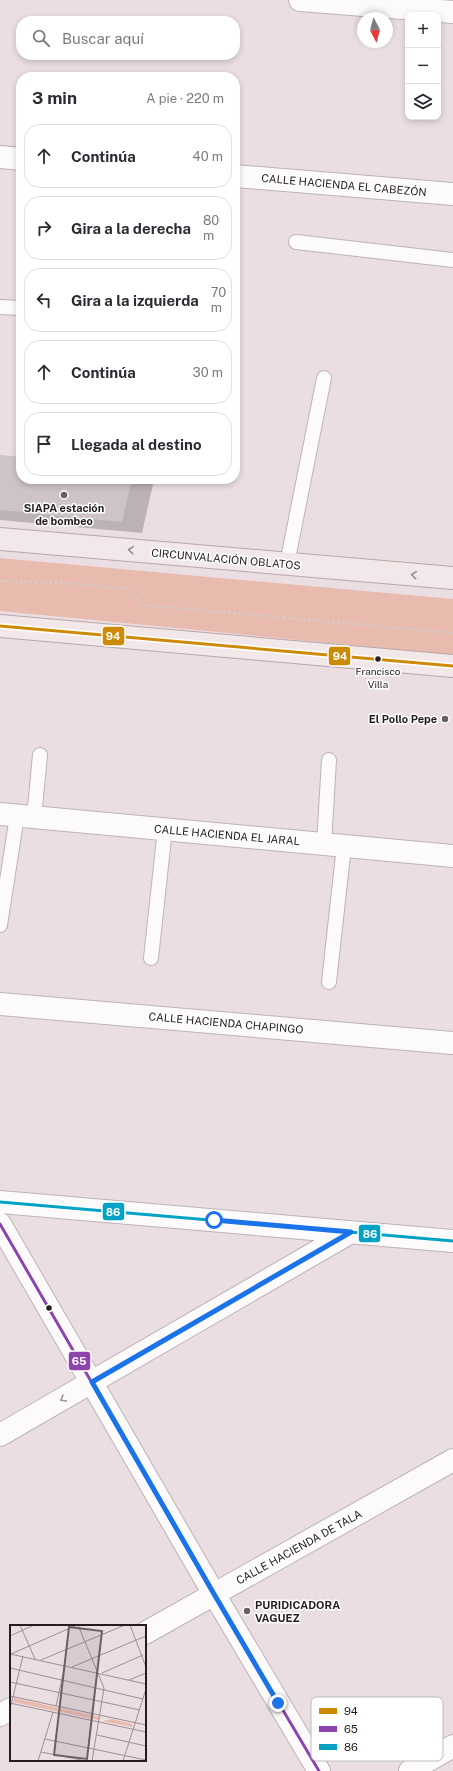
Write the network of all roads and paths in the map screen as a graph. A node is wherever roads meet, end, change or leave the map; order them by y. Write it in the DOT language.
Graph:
graph roads {
  1 [pos="300,0"];
  2 [pos="453,12"];
  3 [pos="0,157"];
  4 [pos="16,159"];
  5 [pos="240,176"];
  6 [pos="453,194"];
  7 [pos="296,242"];
  8 [pos="453,260"];
  9 [pos="0,307"];
  10 [pos="16,308"];
  11 [pos="324,378"];
  12 [pos="0,539"];
  13 [pos="287,564"];
  14 [pos="453,578"];
  15 [pos="0,581"];
  16 [pos="0,626"];
  17 [pos="453,633"];
  18 [pos="453,666"];
  19 [pos="40,755"];
  20 [pos="329,760"];
  21 [pos="17,816"];
  22 [pos="165,829"];
  23 [pos="334,845"];
  24 [pos="453,856"];
  25 [pos="0,925"];
  26 [pos="151,958"];
  27 [pos="329,982"];
  28 [pos="0,1004"];
  29 [pos="453,1043"];
  30 [pos="0,1202"];
  31 [pos="0,1224"];
  32 [pos="351,1232"];
  33 [pos="452,1235"];
  34 [pos="92,1382"];
  35 [pos="0,1435"];
  36 [pos="453,1460"];
  37 [pos="214,1594"];
  38 [pos="146,1632"];
  39 [pos="10,1710"];
  40 [pos="0,1715"];
  41 [pos="453,1746"];
  42 [pos="443,1752"];
  43 [pos="311,1758"];
  44 [pos="313,1761"];
  45 [pos="427,1761"];
  46 [pos="319,1771"];
  47 [pos="410,1771"];
  1 -- 2 [label="street"];
  3 -- 4 [label="street"];
  5 -- 6 [label="street, CALLE HACIENDA EL CABEZÓN"];
  7 -- 8 [label="lane"];
  9 -- 10 [label="lane"];
  11 -- 13 [label="lane"];
  13 -- 12 [label="main road, CIRCUNVALACIÓN OBLATOS, one-way"];
  14 -- 13 [label="main road, CIRCUNVALACIÓN OBLATOS, one-way"];
  15 -- 17 [label="path"];
  16 -- 18 [label="main road"];
  19 -- 21 [label="lane"];
  20 -- 23 [label="lane"];
  21 -- 22 [label="street, CALLE HACIENDA EL JARAL"];
  21 -- 25 [label="lane"];
  22 -- 23 [label="street, CALLE HACIENDA EL JARAL"];
  22 -- 26 [label="lane"];
  23 -- 24 [label="street, CALLE HACIENDA EL JARAL"];
  23 -- 27 [label="lane"];
  28 -- 29 [label="street, CALLE HACIENDA CHAPINGO"];
  30 -- 32 [label="street"];
  31 -- 34 [label="street"];
  32 -- 33 [label="street"];
  32 -- 34 [label="street"];
  34 -- 35 [label="street, one-way"];
  34 -- 37 [label="street"];
  36 -- 37 [label="street, CALLE HACIENDA DE TALA"];
  37 -- 38 [label="street, CALLE HACIENDA DE TALA"];
  37 -- 43 [label="street"];
  39 -- 40 [label="street"];
  41 -- 42 [label="street"];
  44 -- 46 [label="street"];
  45 -- 47 [label="street"];
}
